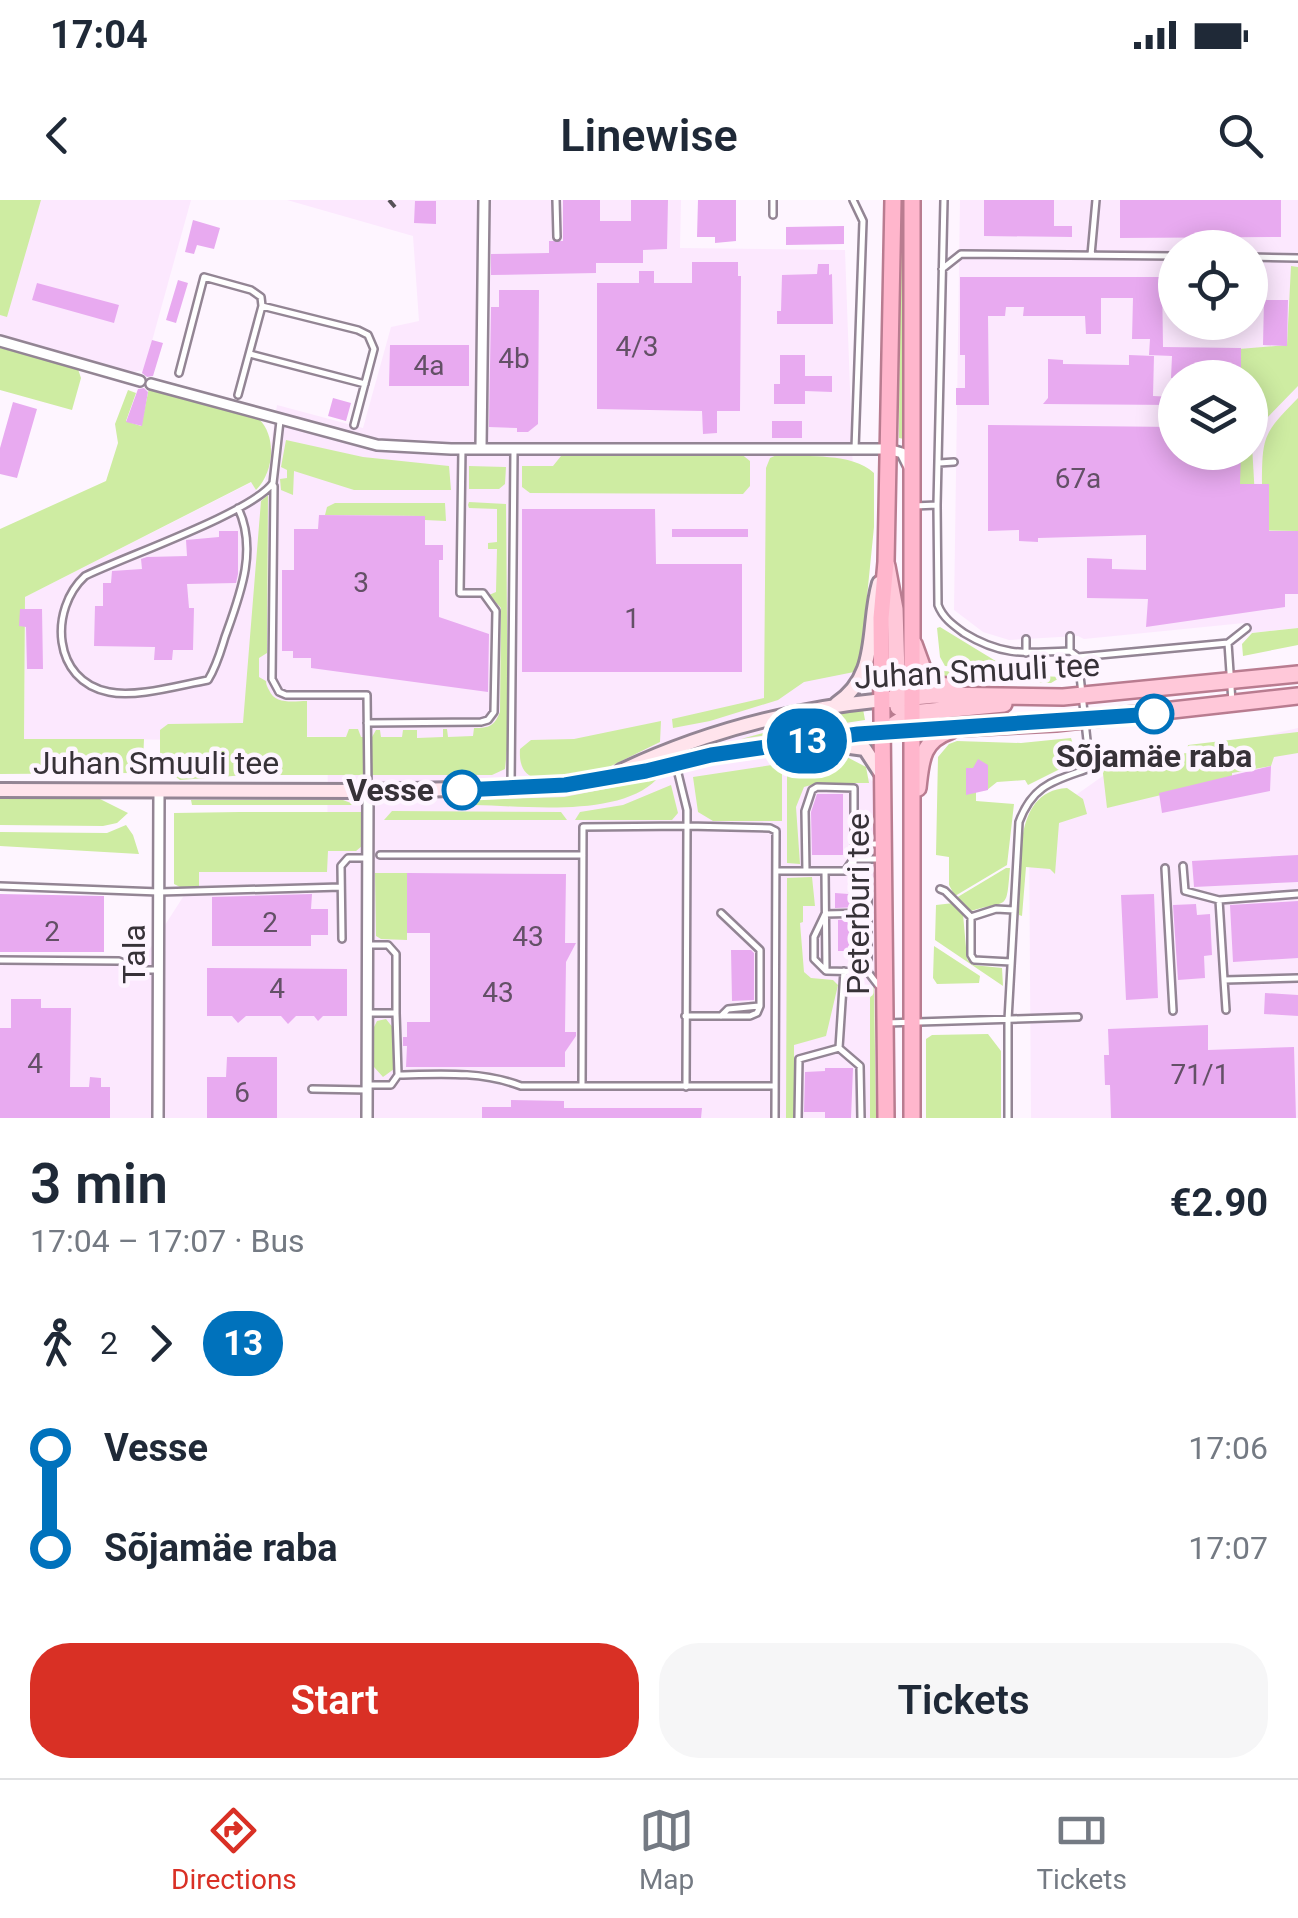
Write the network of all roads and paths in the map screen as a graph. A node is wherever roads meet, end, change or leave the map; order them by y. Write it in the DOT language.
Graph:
graph roads {
  1 [pos="484,200"];
  2 [pos="556,200"];
  3 [pos="773,200"];
  4 [pos="853,200"];
  5 [pos="893,200"];
  6 [pos="912,200"];
  7 [pos="944,200"];
  8 [pos="1096,200"];
  9 [pos="773,215"];
  10 [pos="557,237"];
  11 [pos="1092,255"];
  12 [pos="1158,256"];
  13 [pos="1268,257"];
  14 [pos="1298,258"];
  15 [pos="942,269"];
  16 [pos="262,306"];
  17 [pos="0,341"];
  18 [pos="250,354"];
  19 [pos="179,373"];
  20 [pos="365,384"];
  21 [pos="238,395"];
  22 [pos="280,418"];
  23 [pos="354,425"];
  24 [pos="462,448"];
  25 [pos="481,448"];
  26 [pos="514,448"];
  27 [pos="855,449"];
  28 [pos="888,449"];
  29 [pos="939,462"];
  30 [pos="954,462"];
  31 [pos="910,470"];
  32 [pos="274,481"];
  33 [pos="937,505"];
  34 [pos="911,506"];
  35 [pos="238,508"];
  36 [pos="886,562"];
  37 [pos="1247,628"];
  38 [pos="912,633"];
  39 [pos="1070,636"];
  40 [pos="1026,639"];
  41 [pos="1228,643"];
  42 [pos="1070,651"];
  43 [pos="1026,653"];
  44 [pos="1078,657"];
  45 [pos="1298,674"];
  46 [pos="1230,679"];
  47 [pos="1081,695"];
  48 [pos="1298,696"];
  49 [pos="1063,697"];
  50 [pos="1232,704"];
  51 [pos="822,709"];
  52 [pos="903,709"];
  53 [pos="1083,720"];
  54 [pos="367,723"];
  55 [pos="959,728"];
  56 [pos="883,732"];
  57 [pos="800,742"];
  58 [pos="672,747"];
  59 [pos="676,764"];
  60 [pos="610,776"];
  61 [pos="884,787"];
  62 [pos="511,788"];
  63 [pos="0,790"];
  64 [pos="159,790"];
  65 [pos="368,791"];
  66 [pos="913,820"];
  67 [pos="686,826"];
  68 [pos="854,844"];
  69 [pos="885,851"];
  70 [pos="380,855"];
  71 [pos="583,855"];
  72 [pos="369,858"];
  73 [pos="854,859"];
  74 [pos="1183,866"];
  75 [pos="1165,868"];
  76 [pos="776,871"];
  77 [pos="806,871"];
  78 [pos="824,871"];
  79 [pos="0,886"];
  80 [pos="342,887"];
  81 [pos="940,890"];
  82 [pos="159,892"];
  83 [pos="1298,894"];
  84 [pos="1219,900"];
  85 [pos="1014,910"];
  86 [pos="868,913"];
  87 [pos="722,914"];
  88 [pos="826,914"];
  89 [pos="971,917"];
  90 [pos="342,940"];
  91 [pos="368,945"];
  92 [pos="0,960"];
  93 [pos="1011,962"];
  94 [pos="158,970"];
  95 [pos="826,971"];
  96 [pos="844,971"];
  97 [pos="868,972"];
  98 [pos="1298,978"];
  99 [pos="1224,980"];
  100 [pos="1226,1010"];
  101 [pos="1173,1011"];
  102 [pos="396,1012"];
  103 [pos="368,1013"];
  104 [pos="886,1015"];
  105 [pos="686,1016"];
  106 [pos="1078,1016"];
  107 [pos="1008,1020"];
  108 [pos="912,1022"];
  109 [pos="839,1048"];
  110 [pos="398,1075"];
  111 [pos="582,1086"];
  112 [pos="774,1086"];
  113 [pos="367,1087"];
  114 [pos="686,1087"];
  115 [pos="312,1089"];
  116 [pos="158,1118"];
  117 [pos="367,1118"];
  118 [pos="774,1118"];
  119 [pos="798,1118"];
  120 [pos="861,1118"];
  121 [pos="886,1118"];
  122 [pos="912,1118"];
  123 [pos="1008,1118"];
  1 -- 25 [label="street"];
  2 -- 10 [label="lane"];
  3 -- 9 [label="lane"];
  4 -- 27 [label="lane"];
  5 -- 28 [label="highway, Peterburi tee"];
  6 -- 31 [label="highway, Peterburi tee"];
  7 -- 15 [label="lane"];
  8 -- 11 [label="lane"];
  11 -- 12 [label="lane"];
  11 -- 15 [label="lane"];
  13 -- 14 [label="lane"];
  15 -- 29 [label="lane"];
  16 -- 18 [label="lane"];
  16 -- 19 [label="lane"];
  16 -- 20 [label="lane"];
  17 -- 22 [label="street"];
  18 -- 20 [label="lane"];
  18 -- 21 [label="lane"];
  20 -- 23 [label="lane"];
  22 -- 24 [label="street"];
  22 -- 32 [label="lane"];
  24 -- 25 [label="street"];
  24 -- 54 [label="lane"];
  25 -- 26 [label="street"];
  26 -- 27 [label="street"];
  26 -- 62 [label="lane"];
  27 -- 28 [label="street"];
  28 -- 31 [label="street"];
  28 -- 36 [label="highway, Peterburi tee"];
  29 -- 30 [label="lane"];
  29 -- 33 [label="lane"];
  31 -- 34 [label="highway, Peterburi tee"];
  32 -- 35 [label="lane"];
  32 -- 54 [label="lane"];
  33 -- 34 [label="lane"];
  33 -- 43 [label="lane"];
  34 -- 38 [label="highway, Peterburi tee"];
  35 -- 35 [label="lane"];
  36 -- 51 [label="main road"];
  36 -- 52 [label="highway, Peterburi tee"];
  37 -- 41 [label="lane"];
  38 -- 49 [label="main road"];
  38 -- 52 [label="highway, Peterburi tee"];
  39 -- 42 [label="lane"];
  40 -- 43 [label="lane"];
  41 -- 44 [label="lane"];
  41 -- 46 [label="lane"];
  42 -- 43 [label="lane"];
  42 -- 44 [label="lane"];
  44 -- 47 [label="lane"];
  45 -- 46 [label="main road, Juhan Smuuli tee"];
  46 -- 47 [label="main road, Juhan Smuuli tee"];
  46 -- 50 [label="lane"];
  47 -- 49 [label="main road, Juhan Smuuli tee"];
  47 -- 53 [label="lane"];
  48 -- 50 [label="main road, Juhan Smuuli tee"];
  49 -- 52 [label="main road, Juhan Smuuli tee"];
  50 -- 53 [label="main road, Juhan Smuuli tee"];
  51 -- 52 [label="main road, Juhan Smuuli tee"];
  51 -- 58 [label="main road, Juhan Smuuli tee"];
  52 -- 55 [label="main road, Juhan Smuuli tee"];
  52 -- 56 [label="highway, Peterburi tee"];
  52 -- 56 [label="main road, Juhan Smuuli tee"];
  52 -- 66 [label="highway, Peterburi tee"];
  53 -- 55 [label="main road, Juhan Smuuli tee"];
  53 -- 85 [label="lane"];
  54 -- 65 [label="lane"];
  55 -- 66 [label="main road"];
  56 -- 57 [label="main road, Juhan Smuuli tee"];
  56 -- 61 [label="highway, Peterburi tee"];
  57 -- 59 [label="main road, Juhan Smuuli tee"];
  57 -- 61 [label="main road"];
  58 -- 59 [label="lane"];
  58 -- 60 [label="main road, Juhan Smuuli tee"];
  59 -- 60 [label="main road, Juhan Smuuli tee"];
  59 -- 67 [label="lane"];
  60 -- 62 [label="main road, Juhan Smuuli tee"];
  61 -- 69 [label="highway, Peterburi tee"];
  62 -- 65 [label="main road, Juhan Smuuli tee"];
  63 -- 64 [label="main road, Juhan Smuuli tee"];
  64 -- 65 [label="main road, Juhan Smuuli tee"];
  64 -- 82 [label="street, Tala"];
  65 -- 72 [label="street"];
  66 -- 108 [label="highway, Peterburi tee"];
  67 -- 71 [label="lane"];
  67 -- 76 [label="lane"];
  67 -- 105 [label="lane"];
  68 -- 69 [label="lane"];
  68 -- 73 [label="lane"];
  68 -- 77 [label="lane"];
  69 -- 73 [label="lane"];
  69 -- 104 [label="highway, Peterburi tee"];
  70 -- 71 [label="lane"];
  71 -- 111 [label="lane"];
  72 -- 80 [label="lane"];
  72 -- 91 [label="street"];
  73 -- 78 [label="lane"];
  73 -- 86 [label="lane"];
  74 -- 84 [label="lane"];
  75 -- 101 [label="lane"];
  76 -- 77 [label="lane"];
  76 -- 112 [label="lane"];
  77 -- 78 [label="lane"];
  78 -- 88 [label="lane"];
  79 -- 82 [label="lane"];
  80 -- 82 [label="lane"];
  80 -- 90 [label="lane"];
  81 -- 89 [label="lane"];
  82 -- 94 [label="street, Tala"];
  83 -- 84 [label="lane"];
  84 -- 99 [label="lane"];
  85 -- 89 [label="lane"];
  85 -- 93 [label="lane"];
  86 -- 88 [label="lane"];
  86 -- 97 [label="lane"];
  87 -- 105 [label="lane"];
  88 -- 95 [label="lane"];
  88 -- 95 [label="lane"];
  89 -- 93 [label="lane"];
  91 -- 102 [label="lane"];
  91 -- 103 [label="street"];
  92 -- 94 [label="lane"];
  93 -- 107 [label="lane"];
  94 -- 116 [label="street, Tala"];
  95 -- 96 [label="lane"];
  96 -- 97 [label="lane"];
  96 -- 109 [label="lane"];
  97 -- 104 [label="lane"];
  98 -- 99 [label="lane"];
  99 -- 100 [label="lane"];
  102 -- 103 [label="lane"];
  102 -- 110 [label="lane"];
  103 -- 113 [label="street"];
  104 -- 108 [label="lane"];
  104 -- 121 [label="highway, Peterburi tee"];
  105 -- 114 [label="lane"];
  106 -- 107 [label="lane"];
  107 -- 108 [label="lane"];
  107 -- 123 [label="lane"];
  108 -- 122 [label="highway, Peterburi tee"];
  109 -- 119 [label="lane"];
  109 -- 120 [label="lane"];
  110 -- 111 [label="lane"];
  110 -- 113 [label="lane"];
  111 -- 114 [label="lane"];
  112 -- 114 [label="lane"];
  112 -- 118 [label="lane"];
  113 -- 115 [label="lane"];
  113 -- 117 [label="street"];
}
